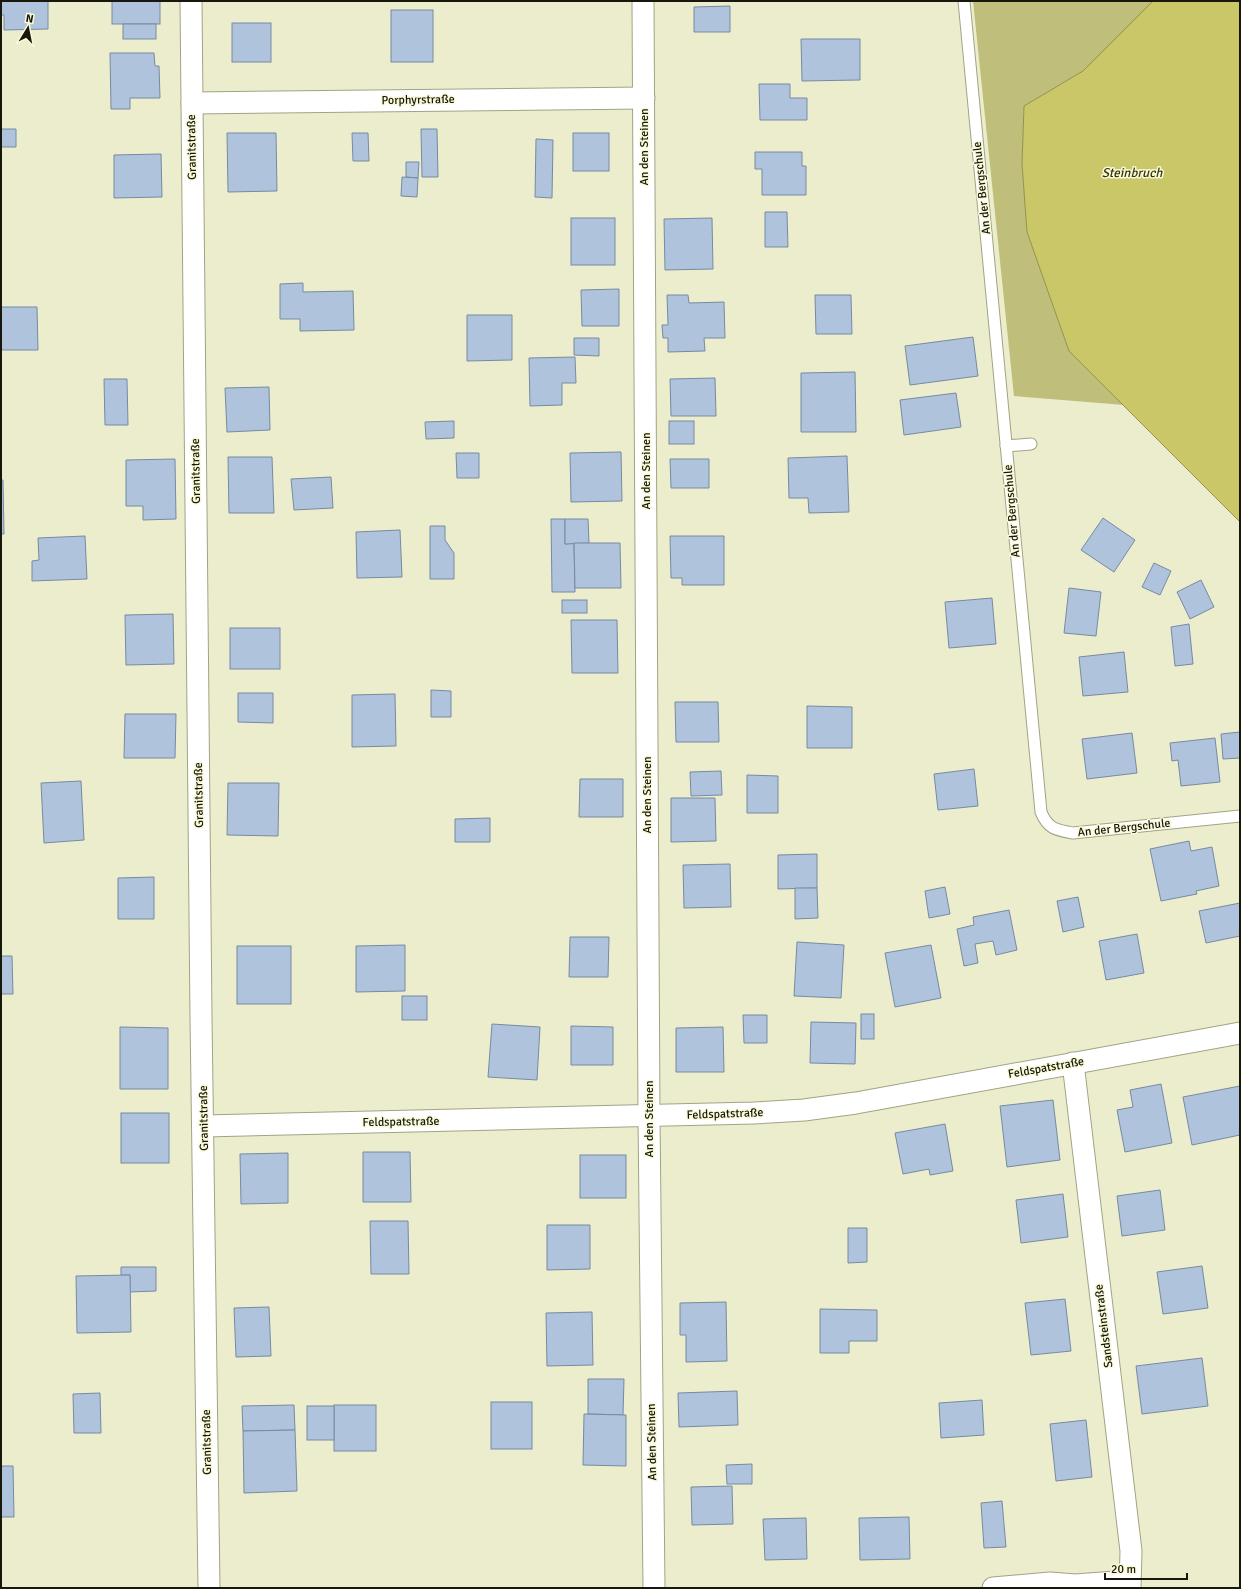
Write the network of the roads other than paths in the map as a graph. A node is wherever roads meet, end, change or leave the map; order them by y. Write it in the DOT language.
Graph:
graph roads {
  1 [pos="191,1"];
  2 [pos="643,1"];
  3 [pos="964,1"];
  4 [pos="644,98"];
  5 [pos="192,103"];
  6 [pos="1031,444"];
  7 [pos="1006,446"];
  8 [pos="1240,816"];
  9 [pos="1240,1033"];
  10 [pos="1073,1064"];
  11 [pos="649,1116"];
  12 [pos="204,1126"];
  13 [pos="1130,1584"];
  14 [pos="209,1588"];
  15 [pos="654,1588"];
  16 [pos="993,1588"];
  1 -- 5 [label="street, Granitstraße"];
  2 -- 4 [label="street, An den Steinen"];
  3 -- 7 [label="lane, An der Bergschule"];
  4 -- 5 [label="street, Porphyrstraße"];
  4 -- 11 [label="street, An den Steinen"];
  5 -- 12 [label="street, Granitstraße"];
  6 -- 7 [label="lane"];
  7 -- 8 [label="lane, An der Bergschule"];
  9 -- 10 [label="street, Feldspatstraße"];
  10 -- 11 [label="street, Feldspatstraße"];
  10 -- 13 [label="street, Sandsteinstraße"];
  11 -- 12 [label="street, Feldspatstraße"];
  11 -- 15 [label="street, An den Steinen"];
  12 -- 14 [label="street, Granitstraße"];
  13 -- 16 [label="street"];
}
